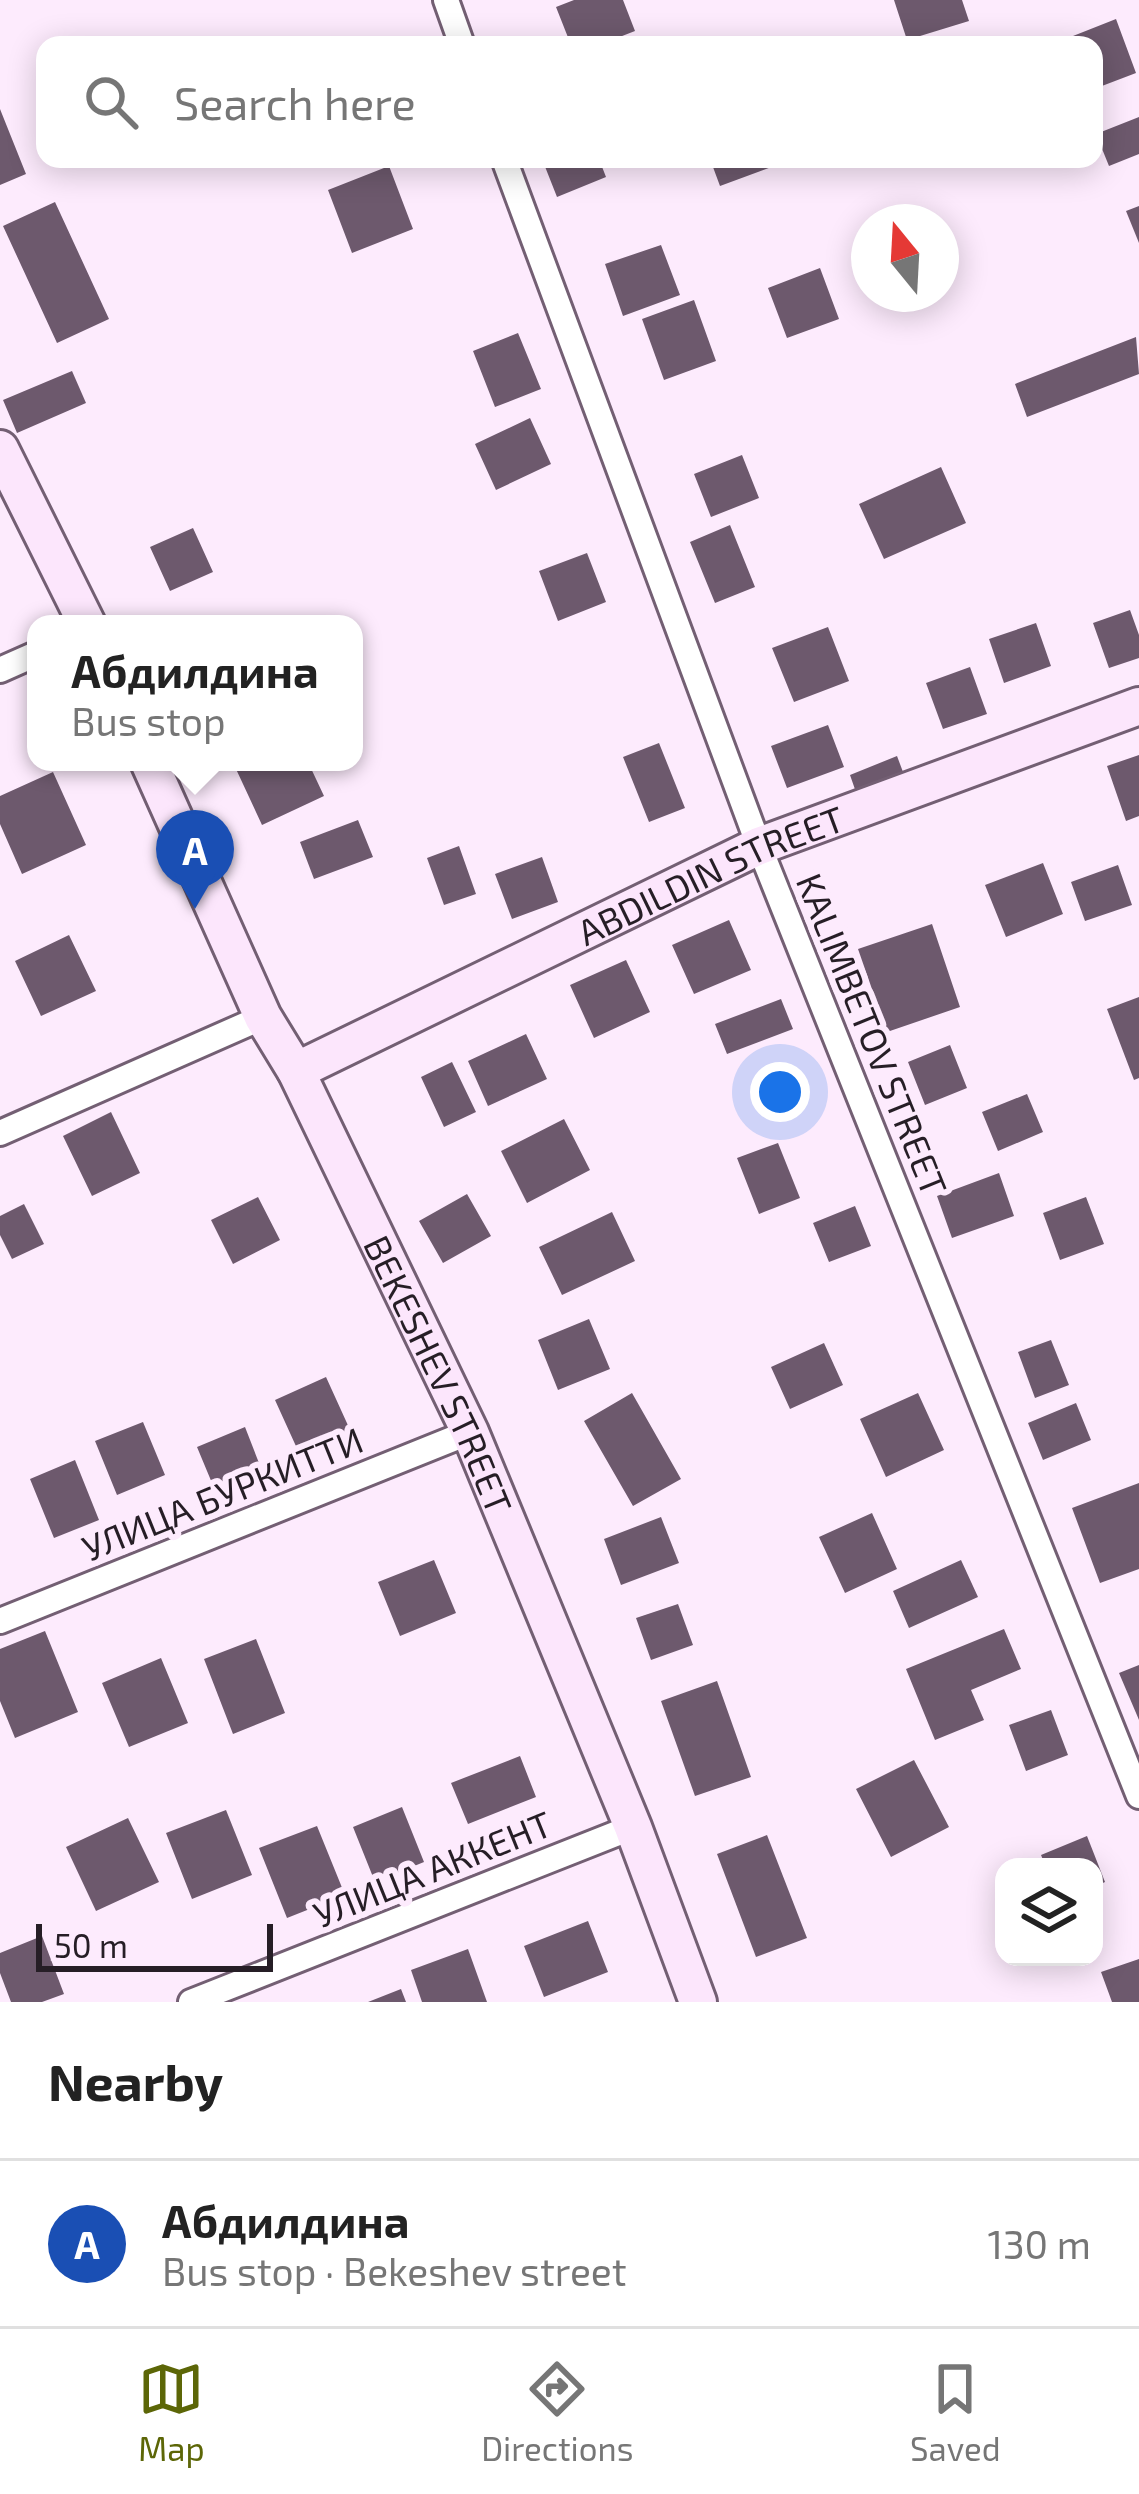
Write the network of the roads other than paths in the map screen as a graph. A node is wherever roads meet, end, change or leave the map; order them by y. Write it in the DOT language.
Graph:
graph roads {
  1 [pos="446,0"];
  2 [pos="459,36"];
  3 [pos="507,168"];
  4 [pos="0,449"];
  5 [pos="83,615"];
  6 [pos="1139,706"];
  7 [pos="153,771"];
  8 [pos="759,846"];
  9 [pos="263,1017"];
  10 [pos="296,1071"];
  11 [pos="0,1132"];
  12 [pos="470,1432"];
  13 [pos="0,1621"];
  14 [pos="1139,1796"];
  15 [pos="633,1827"];
  16 [pos="191,2002"];
  17 [pos="698,2002"];
  1 -- 2 [label="street"];
  3 -- 8 [label="street, KALIMBETOV STREET"];
  4 -- 5 [label="main road"];
  6 -- 8 [label="main road, ABDILDIN STREET"];
  7 -- 9 [label="main road, BEKESHEV STREET"];
  8 -- 10 [label="main road, ABDILDIN STREET"];
  8 -- 14 [label="street, KALIMBETOV STREET"];
  9 -- 10 [label="main road, BEKESHEV STREET"];
  9 -- 11 [label="street"];
  10 -- 12 [label="main road, BEKESHEV STREET"];
  12 -- 13 [label="street, УЛИЦА БУРКИТТИ"];
  12 -- 15 [label="main road, BEKESHEV STREET"];
  15 -- 16 [label="street, УЛИЦА АККЕНТ"];
  15 -- 17 [label="main road, BEKESHEV STREET"];
}
